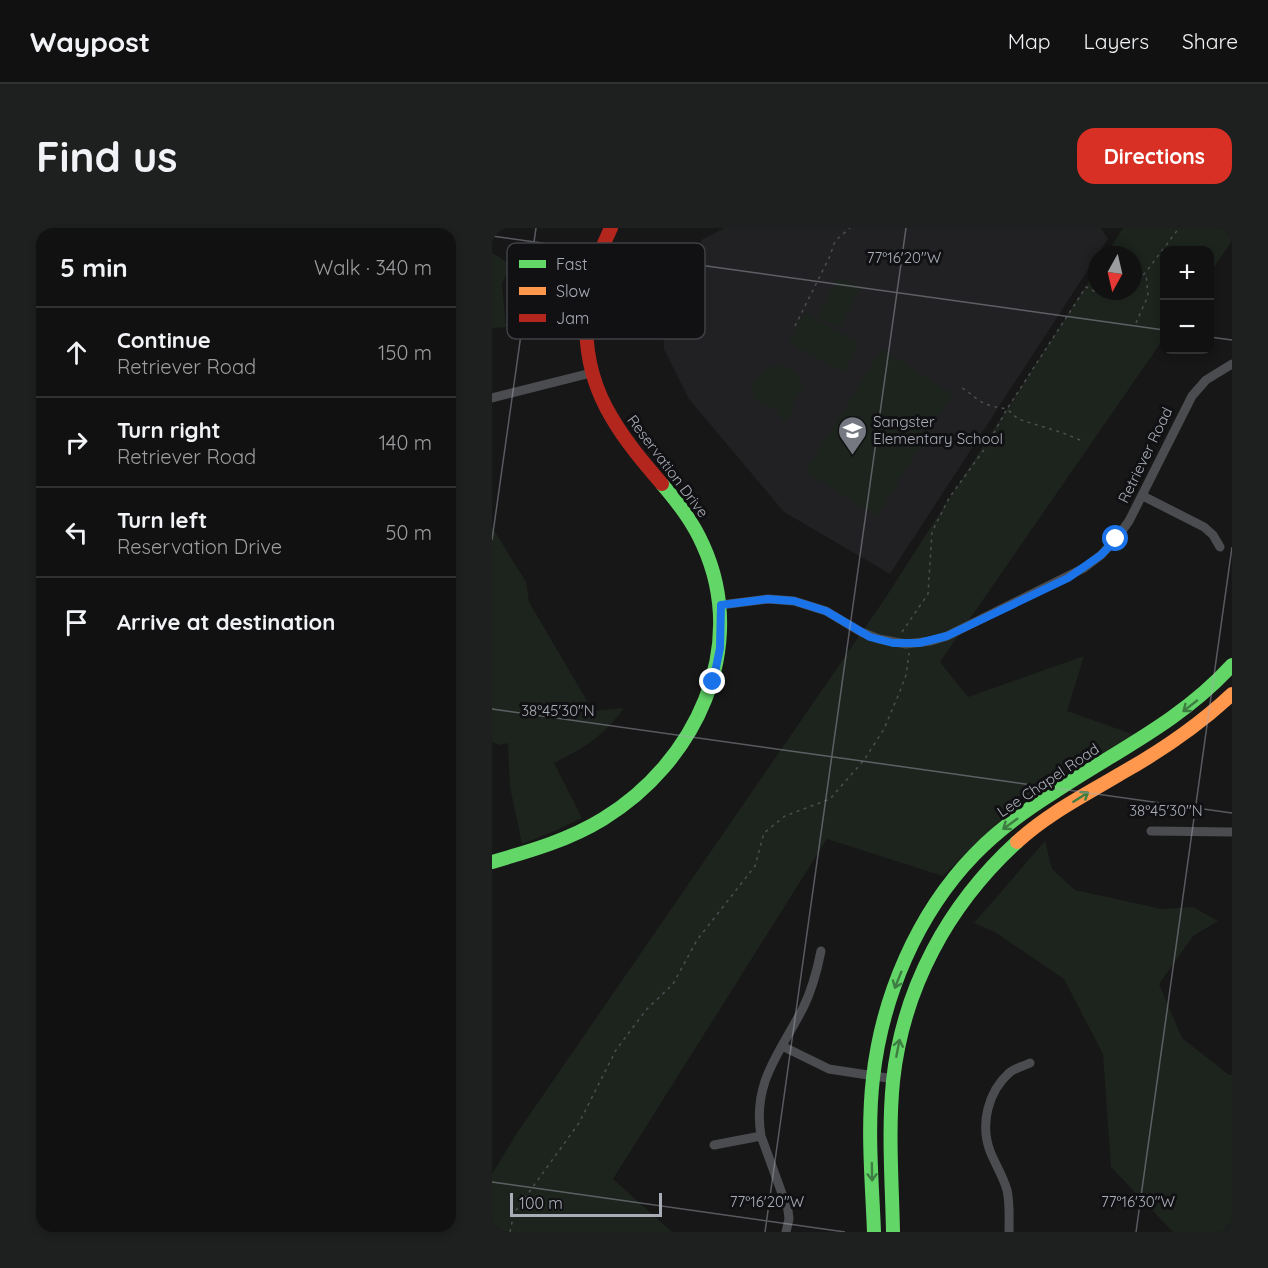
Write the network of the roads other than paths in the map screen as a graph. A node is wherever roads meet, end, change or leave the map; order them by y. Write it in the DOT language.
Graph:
graph roads {
  1 [pos="611,228"];
  2 [pos="604,243"];
  3 [pos="586,339"];
  4 [pos="1232,364"];
  5 [pos="591,373"];
  6 [pos="492,398"];
  7 [pos="1143,496"];
  8 [pos="1220,548"];
  9 [pos="721,605"];
  10 [pos="1232,665"];
  11 [pos="1232,694"];
  12 [pos="1148,736"];
  13 [pos="1158,753"];
  14 [pos="1151,831"];
  15 [pos="1232,832"];
  16 [pos="492,862"];
  17 [pos="821,951"];
  18 [pos="782,1046"];
  19 [pos="1030,1063"];
  20 [pos="873,1077"];
  21 [pos="894,1079"];
  22 [pos="761,1136"];
  23 [pos="714,1145"];
  24 [pos="786,1232"];
  25 [pos="874,1232"];
  26 [pos="893,1232"];
  27 [pos="1008,1232"];
  1 -- 2 [label="main road, Reservation Drive"];
  3 -- 5 [label="main road, Reservation Drive"];
  4 -- 7 [label="street, Retriever Road"];
  5 -- 6 [label="street"];
  5 -- 9 [label="main road, Reservation Drive"];
  7 -- 8 [label="street"];
  7 -- 9 [label="street, Retriever Road"];
  9 -- 16 [label="main road, Reservation Drive"];
  10 -- 12 [label="main road, Lee Chapel Road, one-way"];
  11 -- 13 [label="main road"];
  12 -- 13 [label="main road"];
  12 -- 20 [label="main road, Lee Chapel Road, one-way"];
  21 -- 13 [label="main road, one-way"];
  14 -- 15 [label="street"];
  17 -- 18 [label="street"];
  18 -- 20 [label="street"];
  18 -- 22 [label="street"];
  19 -- 27 [label="street"];
  20 -- 21 [label="street"];
  20 -- 25 [label="main road, Lee Chapel Road, one-way"];
  21 -- 26 [label="main road"];
  22 -- 23 [label="street"];
  22 -- 24 [label="street"];
}
